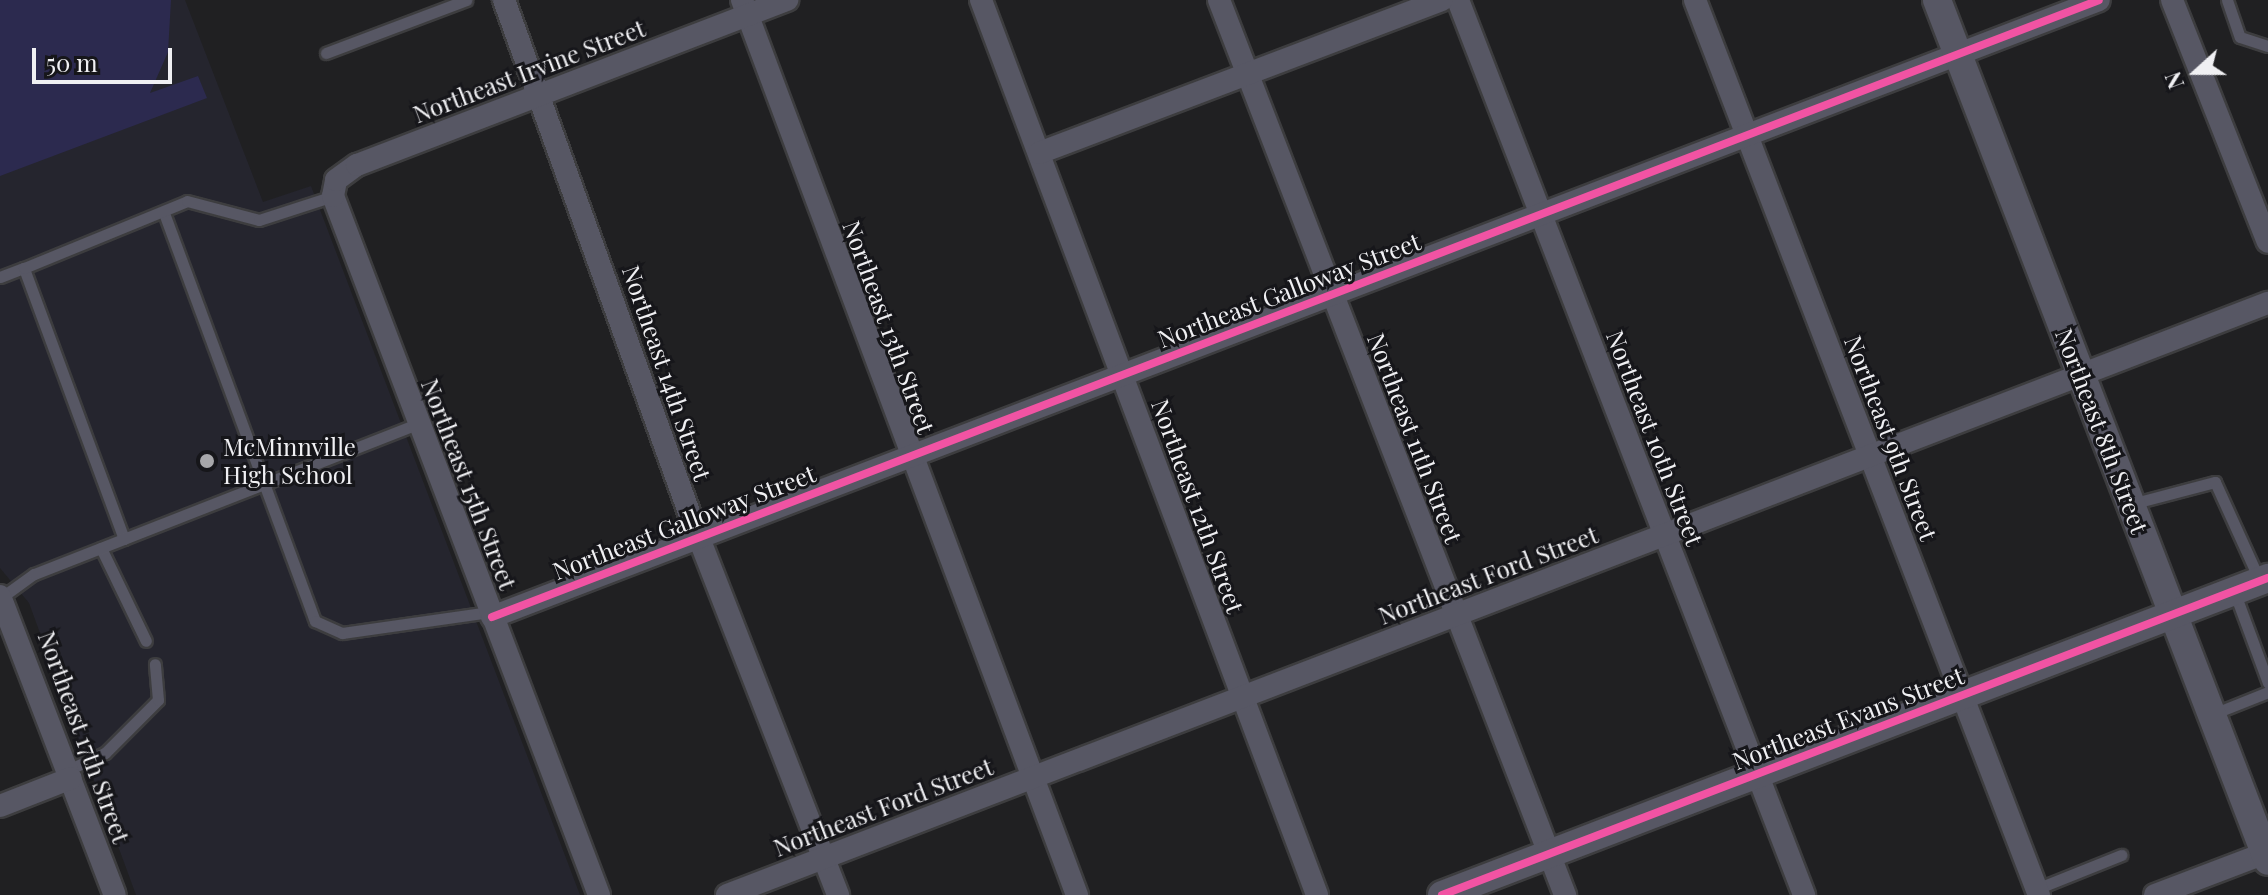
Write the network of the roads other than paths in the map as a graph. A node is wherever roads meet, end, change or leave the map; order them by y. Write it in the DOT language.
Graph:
graph roads {
  1 [pos="466,0"];
  2 [pos="504,0"];
  3 [pos="787,0"];
  4 [pos="981,0"];
  5 [pos="1219,0"];
  6 [pos="1442,0"];
  7 [pos="1458,0"];
  8 [pos="1695,0"];
  9 [pos="1937,0"];
  10 [pos="2099,0"];
  11 [pos="2172,0"];
  12 [pos="2227,0"];
  13 [pos="745,8"];
  14 [pos="2268,46"];
  15 [pos="326,53"];
  16 [pos="1958,54"];
  17 [pos="1247,73"];
  18 [pos="540,95"];
  19 [pos="1747,135"];
  20 [pos="1039,153"];
  21 [pos="334,188"];
  22 [pos="164,213"];
  23 [pos="1541,214"];
  24 [pos="2268,242"];
  25 [pos="24,268"];
  26 [pos="0,277"];
  27 [pos="1332,295"];
  28 [pos="2268,303"];
  29 [pos="2081,375"];
  30 [pos="1121,376"];
  31 [pos="417,424"];
  32 [pos="1870,456"];
  33 [pos="909,457"];
  34 [pos="268,483"];
  35 [pos="2130,504"];
  36 [pos="1665,535"];
  37 [pos="699,538"];
  38 [pos="124,539"];
  39 [pos="101,548"];
  40 [pos="2254,583"];
  41 [pos="1,597"];
  42 [pos="491,614"];
  43 [pos="2173,614"];
  44 [pos="1456,615"];
  45 [pos="146,641"];
  46 [pos="155,664"];
  47 [pos="2268,683"];
  48 [pos="2268,692"];
  49 [pos="1962,695"];
  50 [pos="1241,698"];
  51 [pos="2212,715"];
  52 [pos="69,774"];
  53 [pos="1757,774"];
  54 [pos="1031,778"];
  55 [pos="0,806"];
  56 [pos="1549,854"];
  57 [pos="2121,855"];
  58 [pos="2267,855"];
  59 [pos="824,858"];
  60 [pos="2038,892"];
  61 [pos="115,895"];
  62 [pos="599,895"];
  63 [pos="727,895"];
  64 [pos="838,895"];
  65 [pos="1077,895"];
  66 [pos="1317,895"];
  67 [pos="1442,895"];
  68 [pos="1565,895"];
  69 [pos="1804,895"];
  70 [pos="2155,895"];
  1 -- 15 [label="lane"];
  2 -- 18 [label="street, Northeast 14th Street"];
  3 -- 13 [label="street, Northeast Irvine Street"];
  4 -- 20 [label="street, Northeast 12th Street"];
  5 -- 17 [label="street, Northeast 11th Street"];
  6 -- 17 [label="street"];
  7 -- 23 [label="street, Northeast 10th Street"];
  8 -- 19 [label="street, Northeast 9th Street"];
  9 -- 16 [label="street, Northeast 8th Street"];
  10 -- 16 [label="street, Northeast Galloway Street"];
  11 -- 24 [label="street"];
  12 -- 14 [label="lane"];
  13 -- 18 [label="street, Northeast Irvine Street"];
  13 -- 33 [label="street, Northeast 13th Street"];
  16 -- 19 [label="street, Northeast Galloway Street"];
  16 -- 29 [label="street, Northeast 8th Street"];
  17 -- 20 [label="street"];
  17 -- 27 [label="street, Northeast 11th Street"];
  18 -- 21 [label="street, Northeast Irvine Street"];
  18 -- 37 [label="street, Northeast 14th Street"];
  19 -- 23 [label="street, Northeast Galloway Street"];
  19 -- 32 [label="street, Northeast 9th Street"];
  20 -- 30 [label="street, Northeast 12th Street"];
  21 -- 22 [label="lane"];
  21 -- 31 [label="street, Northeast 15th Street"];
  22 -- 25 [label="lane"];
  22 -- 34 [label="lane"];
  23 -- 27 [label="street, Northeast Galloway Street"];
  23 -- 36 [label="street, Northeast 10th Street"];
  25 -- 26 [label="lane"];
  25 -- 38 [label="lane"];
  27 -- 30 [label="street, Northeast Galloway Street"];
  27 -- 44 [label="street, Northeast 11th Street"];
  28 -- 29 [label="street, Northeast Ford Street"];
  29 -- 32 [label="street, Northeast Ford Street"];
  29 -- 35 [label="street, Northeast 8th Street"];
  30 -- 33 [label="street, Northeast Galloway Street"];
  30 -- 50 [label="street, Northeast 12th Street"];
  31 -- 34 [label="lane"];
  31 -- 42 [label="street, Northeast 15th Street"];
  32 -- 36 [label="street, Northeast Ford Street"];
  32 -- 49 [label="street, Northeast 9th Street"];
  33 -- 37 [label="street, Northeast Galloway Street"];
  33 -- 54 [label="street, Northeast 13th Street"];
  34 -- 38 [label="lane"];
  34 -- 42 [label="lane"];
  35 -- 40 [label="lane"];
  35 -- 43 [label="street, Northeast 8th Street"];
  36 -- 44 [label="street, Northeast Ford Street"];
  36 -- 53 [label="street, Northeast 10th Street"];
  37 -- 42 [label="street, Northeast Galloway Street"];
  37 -- 59 [label="street, Northeast 14th Street"];
  38 -- 39 [label="lane"];
  39 -- 41 [label="lane"];
  39 -- 45 [label="lane"];
  40 -- 43 [label="street, Northeast Evans Street"];
  40 -- 47 [label="lane"];
  41 -- 52 [label="street, Northeast 17th Street"];
  42 -- 62 [label="street, Northeast 15th Street"];
  43 -- 49 [label="street, Northeast Evans Street"];
  43 -- 51 [label="street, Northeast 8th Street"];
  44 -- 50 [label="street, Northeast Ford Street"];
  44 -- 56 [label="street, Northeast 11th Street"];
  46 -- 52 [label="lane"];
  48 -- 51 [label="lane"];
  49 -- 53 [label="street, Northeast Evans Street"];
  49 -- 60 [label="street, Northeast 9th Street"];
  50 -- 54 [label="street, Northeast Ford Street"];
  50 -- 66 [label="street, Northeast 12th Street"];
  51 -- 58 [label="street, Northeast 8th Street"];
  52 -- 55 [label="street"];
  52 -- 61 [label="street, Northeast 17th Street"];
  53 -- 56 [label="street, Northeast Evans Street"];
  53 -- 69 [label="street, Northeast 10th Street"];
  54 -- 59 [label="street, Northeast Ford Street"];
  54 -- 65 [label="street, Northeast 13th Street"];
  56 -- 67 [label="street, Northeast Evans Street"];
  56 -- 68 [label="street, Northeast 11th Street"];
  57 -- 60 [label="lane"];
  58 -- 70 [label="street"];
  59 -- 63 [label="street, Northeast Ford Street"];
  59 -- 64 [label="street, Northeast 14th Street"];
}
